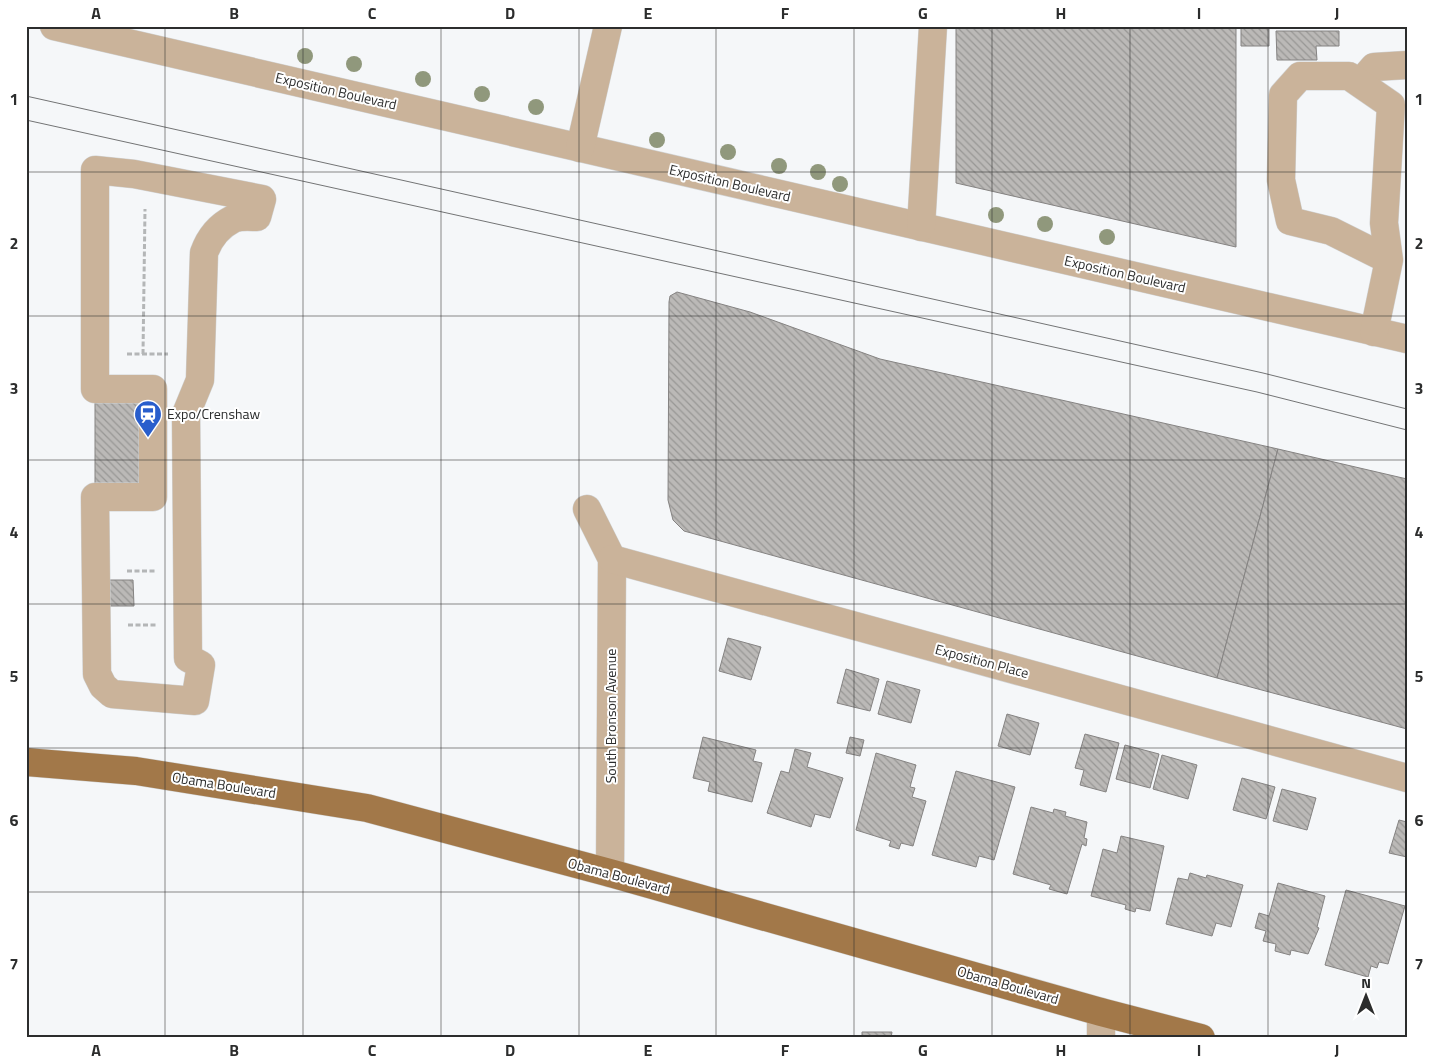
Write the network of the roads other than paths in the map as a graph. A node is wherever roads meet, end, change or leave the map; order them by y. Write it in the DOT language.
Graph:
graph roads {
  1 [pos="54,26"];
  2 [pos="608,26"];
  3 [pos="933,26"];
  4 [pos="1407,65"];
  5 [pos="1360,84"];
  6 [pos="580,148"];
  7 [pos="921,227"];
  8 [pos="1389,260"];
  9 [pos="1374,332"];
  10 [pos="1407,340"];
  11 [pos="96,354"];
  12 [pos="587,509"];
  13 [pos="612,559"];
  14 [pos="26,762"];
  15 [pos="1407,778"];
  16 [pos="610,873"];
  17 [pos="1101,1025"];
  18 [pos="1201,1038"];
  1 -- 6 [label="street, Exposition Boulevard"];
  2 -- 6 [label="street"];
  3 -- 7 [label="street"];
  4 -- 5 [label="street"];
  5 -- 8 [label="street"];
  5 -- 8 [label="street"];
  6 -- 7 [label="street, Exposition Boulevard"];
  7 -- 9 [label="street, Exposition Boulevard"];
  8 -- 9 [label="street"];
  9 -- 10 [label="street, Exposition Boulevard"];
  11 -- 11 [label="street"];
  12 -- 13 [label="street"];
  13 -- 15 [label="street, Exposition Place"];
  13 -- 16 [label="street, South Bronson Avenue"];
  14 -- 16 [label="main road, Obama Boulevard"];
  16 -- 17 [label="main road, Obama Boulevard"];
  17 -- 18 [label="main road, Obama Boulevard"];
}
